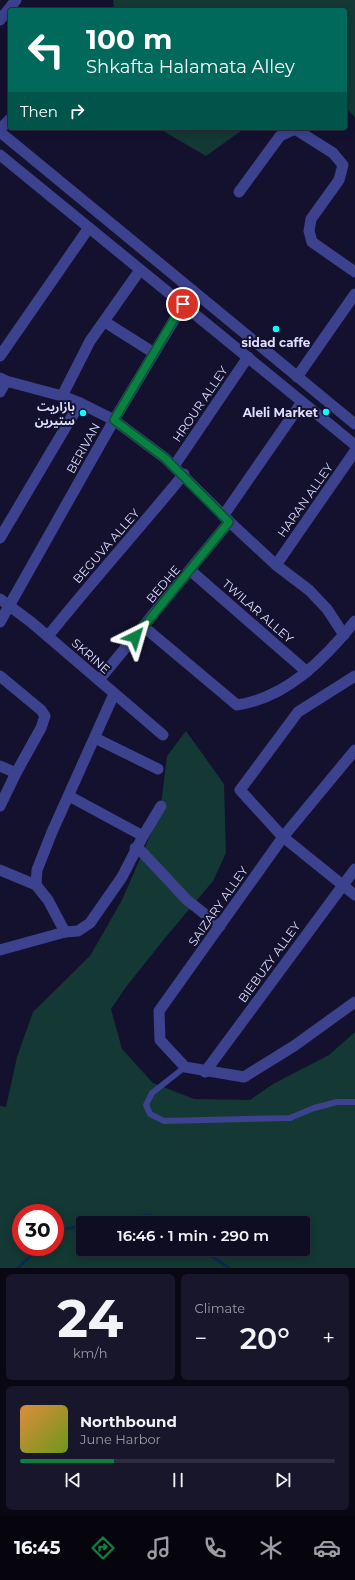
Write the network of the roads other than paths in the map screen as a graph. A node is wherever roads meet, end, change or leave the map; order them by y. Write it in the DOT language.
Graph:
graph roads {
  1 [pos="8,11"];
  2 [pos="0,20"];
  3 [pos="8,121"];
  4 [pos="293,130"];
  5 [pos="297,130"];
  6 [pos="0,131"];
  7 [pos="0,155"];
  8 [pos="239,192"];
  9 [pos="88,229"];
  10 [pos="140,270"];
  11 [pos="355,272"];
  12 [pos="192,290"];
  13 [pos="355,294"];
  14 [pos="183,304"];
  15 [pos="105,322"];
  16 [pos="154,353"];
  17 [pos="0,356"];
  18 [pos="248,357"];
  19 [pos="297,377"];
  20 [pos="3,380"];
  21 [pos="0,392"];
  22 [pos="62,396"];
  23 [pos="302,402"];
  24 [pos="80,403"];
  25 [pos="114,420"];
  26 [pos="355,424"];
  27 [pos="355,445"];
  28 [pos="355,451"];
  29 [pos="174,466"];
  30 [pos="184,474"];
  31 [pos="226,519"];
  32 [pos="0,538"];
  33 [pos="276,565"];
  34 [pos="191,570"];
  35 [pos="4,602"];
  36 [pos="355,621"];
  37 [pos="0,622"];
  38 [pos="144,627"];
  39 [pos="344,634"];
  40 [pos="48,636"];
  41 [pos="308,672"];
  42 [pos="0,676"];
  43 [pos="355,676"];
  44 [pos="99,680"];
  45 [pos="114,694"];
  46 [pos="163,735"];
  47 [pos="95,738"];
  48 [pos="355,750"];
  49 [pos="0,766"];
  50 [pos="158,769"];
  51 [pos="16,773"];
  52 [pos="69,796"];
  53 [pos="0,806"];
  54 [pos="161,806"];
  55 [pos="143,836"];
  56 [pos="283,837"];
  57 [pos="135,848"];
  58 [pos="355,869"];
  59 [pos="0,870"];
  60 [pos="36,885"];
  61 [pos="342,885"];
  62 [pos="355,895"];
  63 [pos="220,926"];
  64 [pos="65,932"];
  65 [pos="0,950"];
  66 [pos="355,1002"];
  67 [pos="185,1067"];
  68 [pos="204,1072"];
  69 [pos="355,1102"];
  1 -- 2 [label="street"];
  3 -- 6 [label="street"];
  4 -- 8 [label="street"];
  5 -- 11 [label="street"];
  6 -- 12 [label="street"];
  7 -- 9 [label="street"];
  9 -- 10 [label="street"];
  9 -- 17 [label="street"];
  10 -- 14 [label="street"];
  10 -- 15 [label="street"];
  12 -- 14 [label="street, BERIVAN"];
  12 -- 19 [label="street"];
  13 -- 19 [label="street"];
  14 -- 16 [label="street, BERIVAN"];
  14 -- 18 [label="street"];
  15 -- 16 [label="street"];
  15 -- 22 [label="street"];
  16 -- 25 [label="street, BERIVAN"];
  18 -- 23 [label="street"];
  18 -- 29 [label="street, HROUR ALLEY"];
  19 -- 26 [label="street"];
  20 -- 21 [label="street"];
  20 -- 22 [label="street"];
  22 -- 24 [label="street"];
  23 -- 27 [label="street"];
  23 -- 31 [label="street, BEDHE"];
  24 -- 25 [label="street"];
  24 -- 32 [label="street"];
  25 -- 29 [label="street"];
  25 -- 35 [label="street, BERIVAN"];
  28 -- 33 [label="street, HARAN ALLEY"];
  29 -- 30 [label="street"];
  30 -- 31 [label="street"];
  30 -- 40 [label="street, BEGUVA ALLEY"];
  31 -- 33 [label="street"];
  31 -- 34 [label="street, BEDHE"];
  33 -- 39 [label="street"];
  34 -- 38 [label="street, BEDHE"];
  34 -- 41 [label="street, TWILAR ALLEY"];
  35 -- 37 [label="street, BERIVAN"];
  35 -- 40 [label="street, SKRINE"];
  36 -- 39 [label="street"];
  38 -- 41 [label="street"];
  38 -- 44 [label="street, BEDHE"];
  39 -- 41 [label="street"];
  40 -- 44 [label="street, SKRINE"];
  42 -- 51 [label="street"];
  43 -- 56 [label="street"];
  44 -- 45 [label="street, SKRINE"];
  45 -- 46 [label="street, SKRINE"];
  45 -- 47 [label="street"];
  47 -- 50 [label="street"];
  47 -- 52 [label="street"];
  48 -- 56 [label="street, SAIZARY ALLEY"];
  49 -- 51 [label="street"];
  51 -- 53 [label="street"];
  52 -- 55 [label="street"];
  52 -- 60 [label="street"];
  54 -- 55 [label="street"];
  55 -- 57 [label="street"];
  56 -- 61 [label="street"];
  56 -- 63 [label="street, SAIZARY ALLEY"];
  57 -- 63 [label="street"];
  57 -- 64 [label="street"];
  58 -- 61 [label="street, BIEBUZY ALLEY"];
  59 -- 60 [label="street"];
  60 -- 64 [label="street"];
  61 -- 62 [label="street"];
  61 -- 68 [label="street, BIEBUZY ALLEY"];
  63 -- 67 [label="street, SAIZARY ALLEY"];
  64 -- 65 [label="street"];
  66 -- 68 [label="street"];
  67 -- 68 [label="street"];
  67 -- 69 [label="lane"];
}
